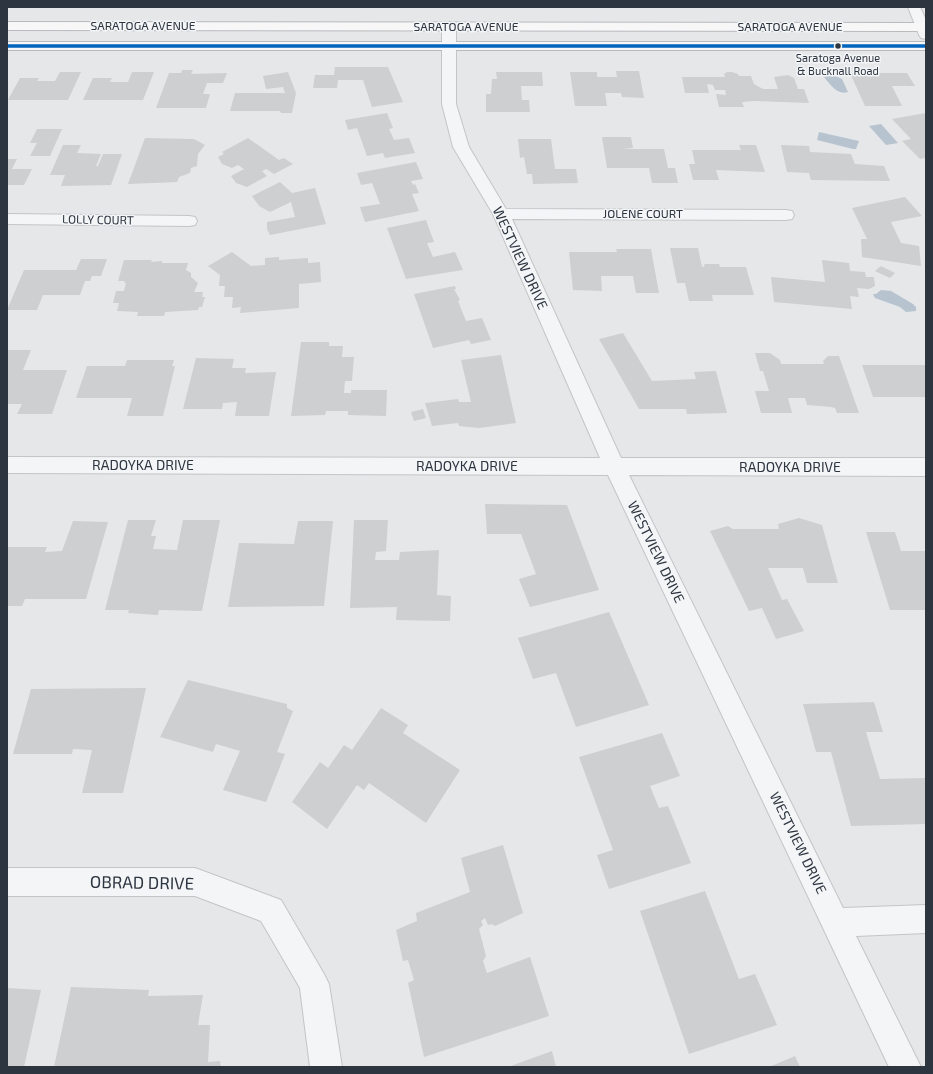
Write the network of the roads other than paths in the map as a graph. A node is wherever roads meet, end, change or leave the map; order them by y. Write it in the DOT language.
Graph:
graph roads {
  1 [pos="914,7"];
  2 [pos="7,26"];
  3 [pos="925,30"];
  4 [pos="449,37"];
  5 [pos="7,46"];
  6 [pos="926,46"];
  7 [pos="501,214"];
  8 [pos="786,214"];
  9 [pos="7,219"];
  10 [pos="189,221"];
  11 [pos="7,465"];
  12 [pos="614,466"];
  13 [pos="926,467"];
  14 [pos="7,882"];
  15 [pos="926,920"];
  16 [pos="836,922"];
  17 [pos="326,1067"];
  18 [pos="905,1067"];
  1 -- 3 [label="street"];
  2 -- 4 [label="highway, SARATOGA AVENUE"];
  3 -- 4 [label="highway, SARATOGA AVENUE"];
  4 -- 5 [label="highway, SARATOGA AVENUE"];
  4 -- 6 [label="highway, SARATOGA AVENUE"];
  4 -- 7 [label="street, WESTVIEW DRIVE"];
  7 -- 8 [label="street, JOLENE COURT"];
  7 -- 12 [label="street, WESTVIEW DRIVE"];
  9 -- 10 [label="street, LOLLY COURT"];
  11 -- 12 [label="street, RADOYKA DRIVE"];
  12 -- 13 [label="street, RADOYKA DRIVE"];
  12 -- 16 [label="street, WESTVIEW DRIVE"];
  14 -- 17 [label="street, OBRAD DRIVE"];
  15 -- 16 [label="street"];
  16 -- 18 [label="street, WESTVIEW DRIVE"];
}
